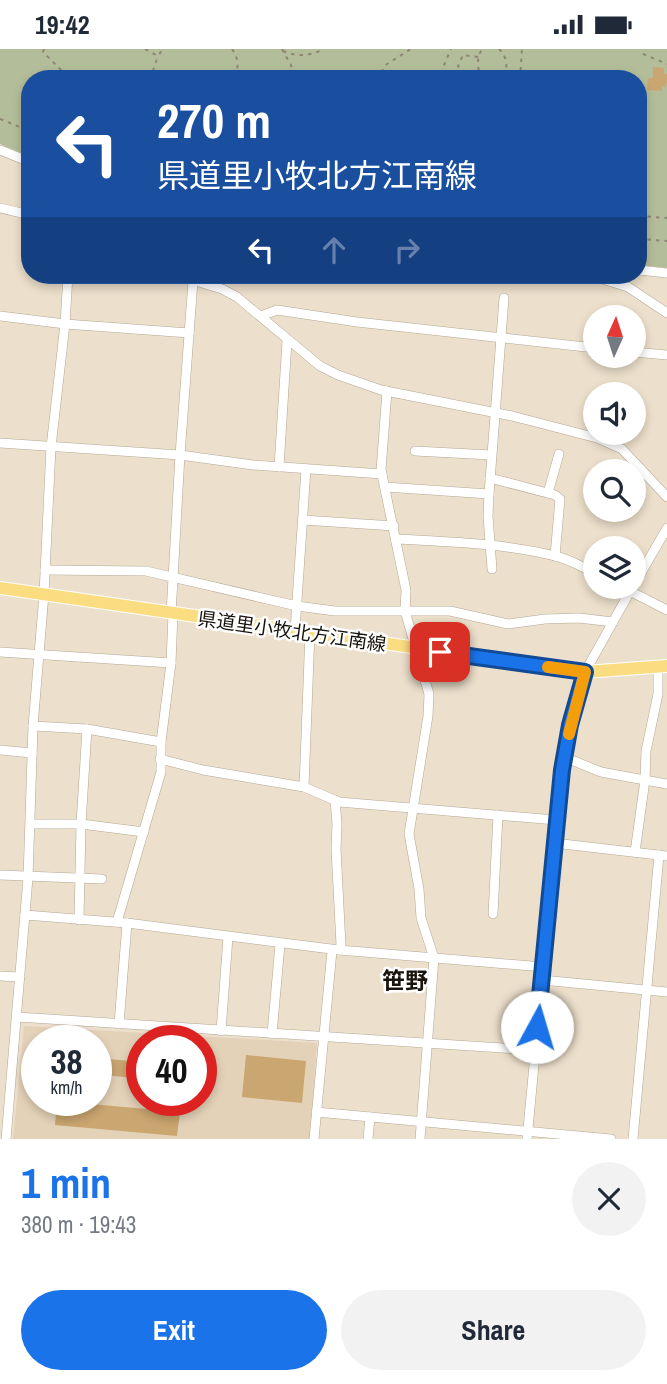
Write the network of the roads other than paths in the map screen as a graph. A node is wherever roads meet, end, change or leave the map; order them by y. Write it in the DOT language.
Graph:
graph roads {
  1 [pos="0,151"];
  2 [pos="21,159"];
  3 [pos="0,208"];
  4 [pos="21,213"];
  5 [pos="647,271"];
  6 [pos="667,273"];
  7 [pos="67,284"];
  8 [pos="193,284"];
  9 [pos="204,284"];
  10 [pos="618,284"];
  11 [pos="504,298"];
  12 [pos="667,313"];
  13 [pos="0,316"];
  14 [pos="261,316"];
  15 [pos="65,324"];
  16 [pos="188,333"];
  17 [pos="501,338"];
  18 [pos="288,341"];
  19 [pos="583,347"];
  20 [pos="646,353"];
  21 [pos="667,355"];
  22 [pos="387,391"];
  23 [pos="494,412"];
  24 [pos="0,443"];
  25 [pos="51,447"];
  26 [pos="415,451"];
  27 [pos="559,454"];
  28 [pos="180,455"];
  29 [pos="491,455"];
  30 [pos="279,467"];
  31 [pos="306,469"];
  32 [pos="382,474"];
  33 [pos="489,478"];
  34 [pos="385,487"];
  35 [pos="548,493"];
  36 [pos="489,494"];
  37 [pos="667,497"];
  38 [pos="303,520"];
  39 [pos="394,526"];
  40 [pos="667,528"];
  41 [pos="397,539"];
  42 [pos="491,545"];
  43 [pos="555,555"];
  44 [pos="646,564"];
  45 [pos="583,568"];
  46 [pos="492,569"];
  47 [pos="45,570"];
  48 [pos="172,577"];
  49 [pos="0,588"];
  50 [pos="44,594"];
  51 [pos="646,597"];
  52 [pos="626,599"];
  53 [pos="297,606"];
  54 [pos="667,610"];
  55 [pos="405,611"];
  56 [pos="172,614"];
  57 [pos="613,622"];
  58 [pos="295,630"];
  59 [pos="310,632"];
  60 [pos="415,648"];
  61 [pos="0,652"];
  62 [pos="37,655"];
  63 [pos="172,663"];
  64 [pos="663,666"];
  65 [pos="585,672"];
  66 [pos="33,726"];
  67 [pos="87,729"];
  68 [pos="161,742"];
  69 [pos="0,750"];
  70 [pos="32,753"];
  71 [pos="564,757"];
  72 [pos="160,759"];
  73 [pos="645,780"];
  74 [pos="667,784"];
  75 [pos="304,787"];
  76 [pos="335,800"];
  77 [pos="414,810"];
  78 [pos="498,815"];
  79 [pos="556,820"];
  80 [pos="31,824"];
  81 [pos="80,824"];
  82 [pos="144,832"];
  83 [pos="554,843"];
  84 [pos="635,852"];
  85 [pos="663,856"];
  86 [pos="0,875"];
  87 [pos="28,878"];
  88 [pos="80,878"];
  89 [pos="102,879"];
  90 [pos="493,914"];
  91 [pos="25,915"];
  92 [pos="79,920"];
  93 [pos="122,923"];
  94 [pos="228,937"];
  95 [pos="280,944"];
  96 [pos="335,951"];
  97 [pos="435,958"];
  98 [pos="543,967"];
  99 [pos="0,976"];
  100 [pos="20,978"];
  101 [pos="542,980"];
  102 [pos="646,990"];
  103 [pos="667,992"];
  104 [pos="17,1017"];
  105 [pos="119,1024"];
  106 [pos="221,1031"];
  107 [pos="272,1034"];
  108 [pos="325,1038"];
  109 [pos="429,1044"];
  110 [pos="535,1050"];
  111 [pos="5,1093"];
  112 [pos="316,1112"];
  113 [pos="370,1117"];
  114 [pos="422,1121"];
  115 [pos="527,1135"];
  116 [pos="6,1139"];
  117 [pos="314,1139"];
  118 [pos="368,1139"];
  119 [pos="420,1139"];
  120 [pos="611,1139"];
  121 [pos="633,1139"];
  1 -- 2 [label="street"];
  3 -- 4 [label="street"];
  5 -- 6 [label="street"];
  7 -- 15 [label="street"];
  8 -- 16 [label="street"];
  9 -- 14 [label="street"];
  10 -- 12 [label="street"];
  11 -- 17 [label="street"];
  13 -- 15 [label="street"];
  14 -- 17 [label="street"];
  14 -- 18 [label="street"];
  15 -- 16 [label="street"];
  15 -- 25 [label="street"];
  16 -- 28 [label="street"];
  17 -- 19 [label="street"];
  17 -- 23 [label="street"];
  18 -- 22 [label="street"];
  18 -- 30 [label="street"];
  20 -- 21 [label="street"];
  22 -- 23 [label="street"];
  22 -- 32 [label="street"];
  23 -- 29 [label="street"];
  23 -- 37 [label="street"];
  24 -- 25 [label="street"];
  25 -- 28 [label="street"];
  25 -- 47 [label="street"];
  26 -- 29 [label="street"];
  27 -- 35 [label="street"];
  28 -- 30 [label="street"];
  28 -- 48 [label="street"];
  29 -- 33 [label="street"];
  30 -- 31 [label="street"];
  31 -- 32 [label="street"];
  31 -- 38 [label="street"];
  32 -- 34 [label="street"];
  33 -- 35 [label="street"];
  33 -- 36 [label="street"];
  34 -- 36 [label="street"];
  34 -- 39 [label="street"];
  35 -- 43 [label="street"];
  36 -- 42 [label="street"];
  38 -- 39 [label="street"];
  38 -- 53 [label="street"];
  39 -- 41 [label="street"];
  40 -- 44 [label="street"];
  41 -- 42 [label="street"];
  41 -- 55 [label="street"];
  42 -- 43 [label="street"];
  42 -- 46 [label="street"];
  43 -- 45 [label="street"];
  47 -- 48 [label="street"];
  47 -- 50 [label="street"];
  48 -- 53 [label="street"];
  48 -- 56 [label="street"];
  49 -- 50 [label="main road, 県道里小牧北方江南線"];
  50 -- 56 [label="main road, 県道里小牧北方江南線"];
  50 -- 62 [label="street"];
  51 -- 54 [label="street"];
  52 -- 57 [label="street"];
  53 -- 55 [label="street"];
  53 -- 58 [label="street"];
  55 -- 57 [label="street"];
  55 -- 60 [label="street"];
  56 -- 58 [label="main road, 県道里小牧北方江南線"];
  56 -- 63 [label="street"];
  57 -- 65 [label="street"];
  58 -- 59 [label="main road, 県道里小牧北方江南線"];
  59 -- 60 [label="main road, 県道里小牧北方江南線"];
  59 -- 75 [label="street"];
  60 -- 65 [label="main road, 県道里小牧北方江南線"];
  60 -- 77 [label="street"];
  61 -- 62 [label="street"];
  62 -- 63 [label="street"];
  62 -- 66 [label="street"];
  63 -- 68 [label="street"];
  64 -- 65 [label="main road, 県道里小牧北方江南線"];
  64 -- 73 [label="street"];
  65 -- 71 [label="street"];
  66 -- 67 [label="street"];
  66 -- 70 [label="street"];
  67 -- 68 [label="street"];
  67 -- 81 [label="street"];
  68 -- 72 [label="street"];
  69 -- 70 [label="street"];
  70 -- 80 [label="street"];
  71 -- 73 [label="street"];
  71 -- 79 [label="street"];
  72 -- 75 [label="street"];
  72 -- 82 [label="street"];
  73 -- 74 [label="street"];
  73 -- 84 [label="street"];
  75 -- 76 [label="street"];
  76 -- 77 [label="street"];
  76 -- 96 [label="street"];
  77 -- 78 [label="street"];
  77 -- 97 [label="street"];
  78 -- 79 [label="street"];
  78 -- 90 [label="street"];
  79 -- 83 [label="street"];
  80 -- 81 [label="street"];
  80 -- 87 [label="street"];
  81 -- 82 [label="street"];
  81 -- 88 [label="street"];
  82 -- 93 [label="street"];
  83 -- 84 [label="street"];
  83 -- 98 [label="street"];
  84 -- 85 [label="street"];
  85 -- 102 [label="street"];
  86 -- 87 [label="street"];
  87 -- 88 [label="street"];
  87 -- 91 [label="street"];
  88 -- 89 [label="street"];
  88 -- 92 [label="street"];
  91 -- 92 [label="street"];
  91 -- 100 [label="street"];
  92 -- 93 [label="street"];
  93 -- 94 [label="street"];
  93 -- 105 [label="street"];
  94 -- 95 [label="street"];
  94 -- 106 [label="street"];
  95 -- 96 [label="street"];
  95 -- 107 [label="street"];
  96 -- 97 [label="street"];
  96 -- 108 [label="street"];
  97 -- 98 [label="street"];
  97 -- 109 [label="street"];
  98 -- 101 [label="street"];
  99 -- 100 [label="street"];
  100 -- 104 [label="street"];
  101 -- 102 [label="street"];
  101 -- 110 [label="street"];
  102 -- 103 [label="street"];
  102 -- 121 [label="street"];
  104 -- 105 [label="street"];
  104 -- 111 [label="street"];
  105 -- 106 [label="street"];
  106 -- 107 [label="street"];
  107 -- 108 [label="street"];
  108 -- 109 [label="street"];
  108 -- 112 [label="street"];
  109 -- 110 [label="street"];
  109 -- 114 [label="street"];
  110 -- 115 [label="street"];
  111 -- 116 [label="street"];
  112 -- 113 [label="street"];
  112 -- 117 [label="street"];
  113 -- 114 [label="street"];
  113 -- 118 [label="street"];
  114 -- 115 [label="street"];
  114 -- 119 [label="street"];
  115 -- 120 [label="street"];
}
